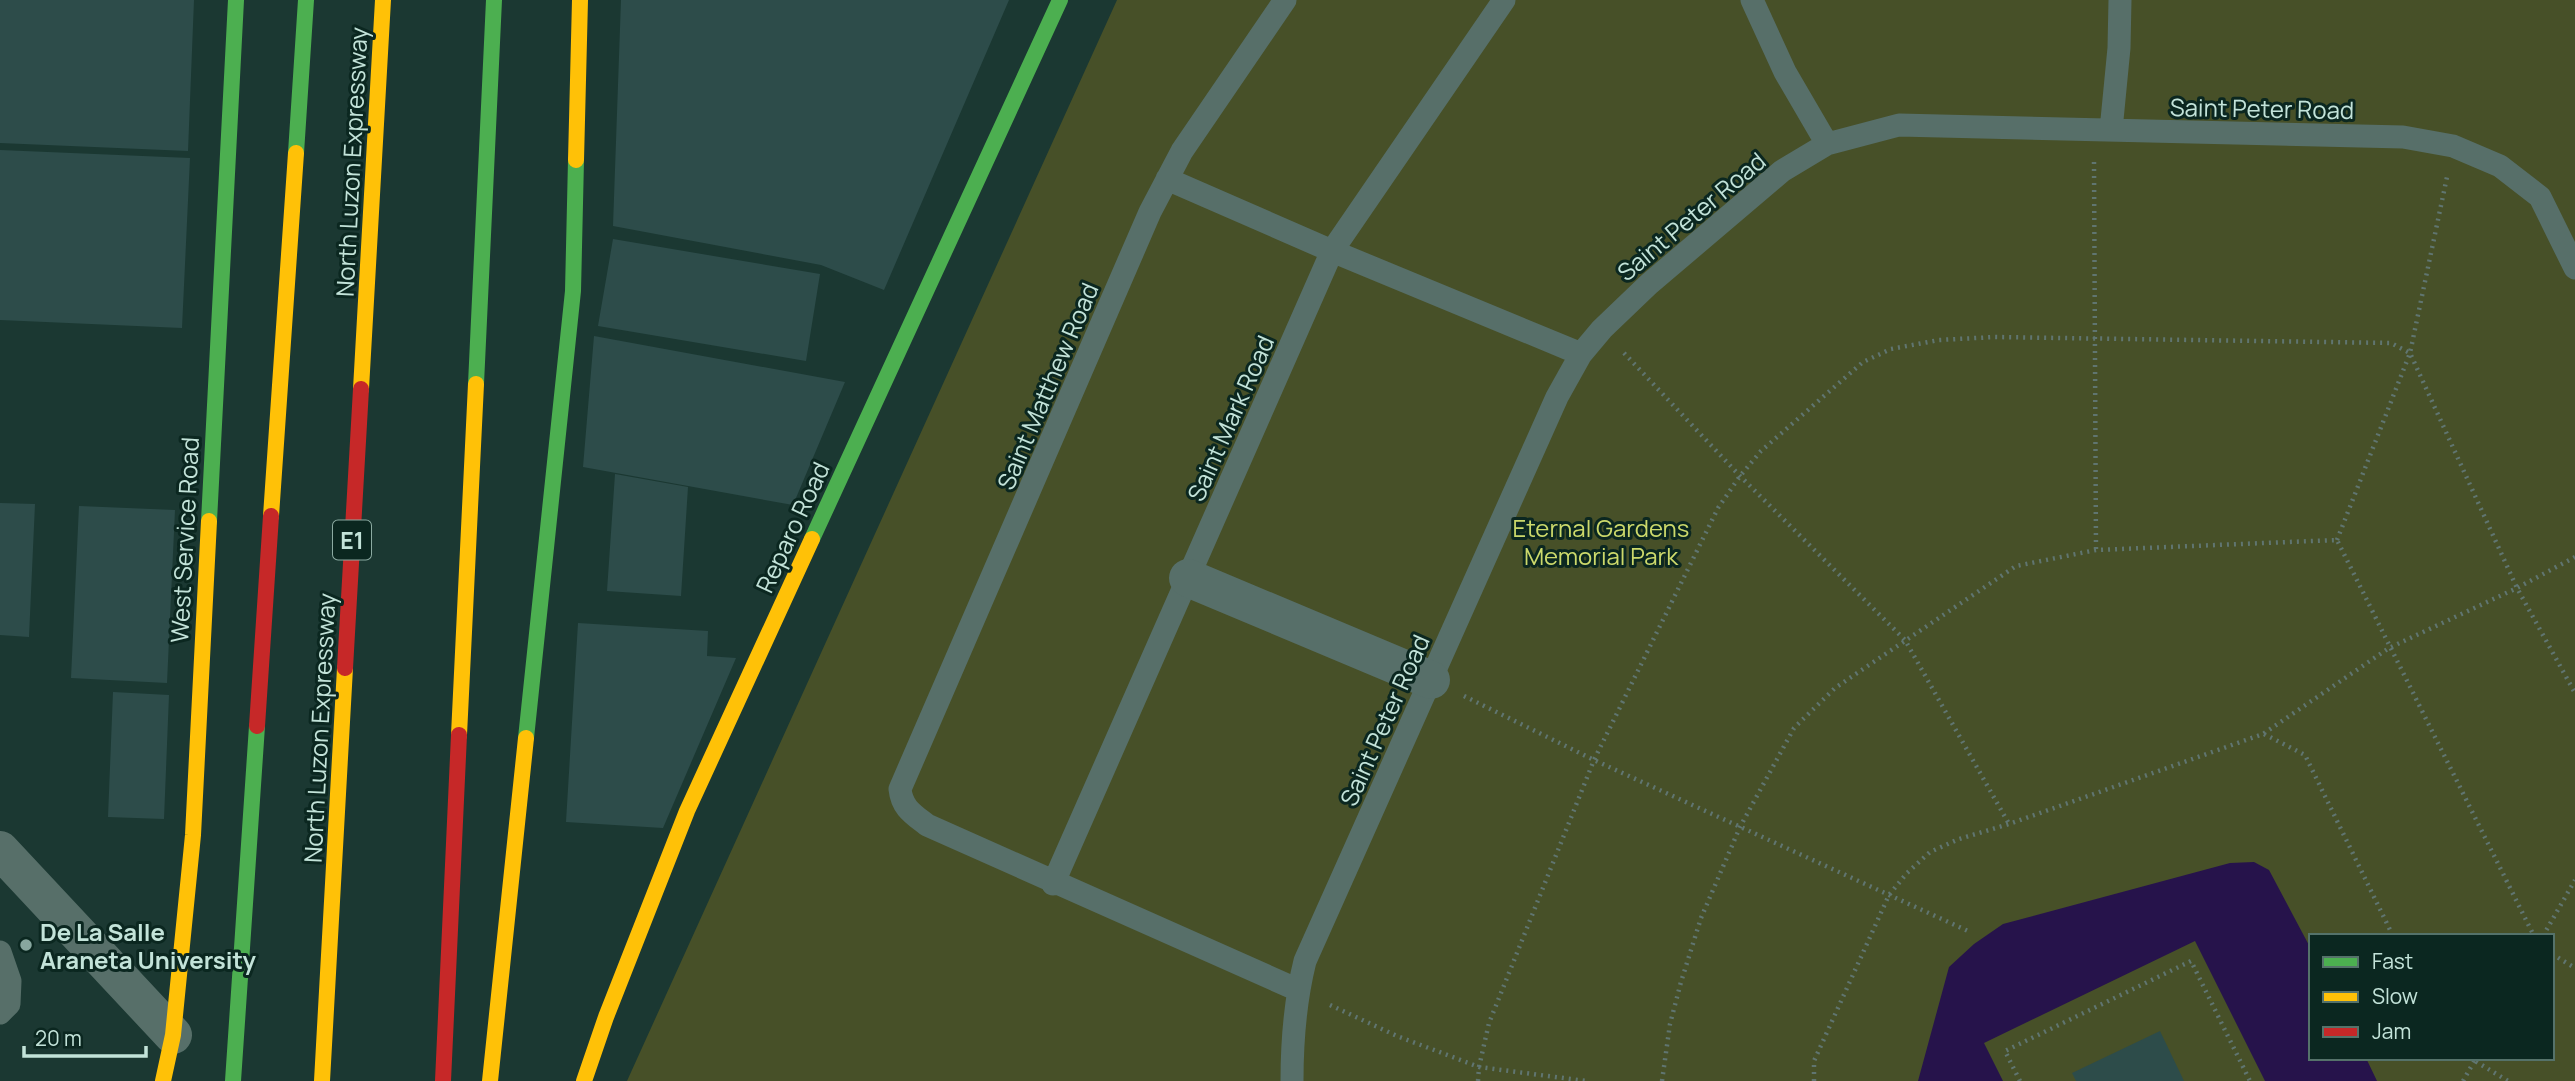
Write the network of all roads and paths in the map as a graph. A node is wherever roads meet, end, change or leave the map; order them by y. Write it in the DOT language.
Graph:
graph roads {
  1 [pos="236,0"];
  2 [pos="306,0"];
  3 [pos="383,0"];
  4 [pos="494,0"];
  5 [pos="580,0"];
  6 [pos="1060,0"];
  7 [pos="1284,0"];
  8 [pos="1504,0"];
  9 [pos="1752,0"];
  10 [pos="2120,0"];
  11 [pos="2112,130"];
  12 [pos="1826,144"];
  13 [pos="2453,146"];
  14 [pos="1167,179"];
  15 [pos="1332,251"];
  16 [pos="2575,268"];
  17 [pos="1602,329"];
  18 [pos="2094,338"];
  19 [pos="2410,353"];
  20 [pos="1581,354"];
  21 [pos="1740,477"];
  22 [pos="2337,540"];
  23 [pos="2095,550"];
  24 [pos="2575,557"];
  25 [pos="1188,578"];
  26 [pos="2517,588"];
  27 [pos="1905,640"];
  28 [pos="2389,648"];
  29 [pos="1431,680"];
  30 [pos="2575,693"];
  31 [pos="2263,734"];
  32 [pos="1594,760"];
  33 [pos="2009,824"];
  34 [pos="1740,827"];
  35 [pos="0,850"];
  36 [pos="2575,880"];
  37 [pos="1053,884"];
  38 [pos="1889,895"];
  39 [pos="1968,931"];
  40 [pos="2392,934"];
  41 [pos="2533,934"];
  42 [pos="2544,934"];
  43 [pos="0,952"];
  44 [pos="2554,955"];
  45 [pos="2575,968"];
  46 [pos="1298,990"];
  47 [pos="0,1013"];
  48 [pos="173,1035"];
  49 [pos="2474,1060"];
  50 [pos="2476,1060"];
  51 [pos="1479,1067"];
  52 [pos="163,1081"];
  53 [pos="233,1081"];
  54 [pos="322,1081"];
  55 [pos="443,1081"];
  56 [pos="490,1081"];
  57 [pos="584,1081"];
  58 [pos="1292,1081"];
  59 [pos="1478,1081"];
  60 [pos="1586,1081"];
  61 [pos="1662,1081"];
  62 [pos="1814,1081"];
  63 [pos="2020,1081"];
  64 [pos="2249,1081"];
  65 [pos="2463,1081"];
  66 [pos="2508,1081"];
  1 -- 48 [label="main road, West Service Road"];
  2 -- 53 [label="main road"];
  3 -- 54 [label="main road, North Luzon Expressway / E1"];
  4 -- 55 [label="main road"];
  5 -- 56 [label="main road"];
  6 -- 57 [label="main road, Reparo Road"];
  7 -- 14 [label="lane, Saint Matthew Road"];
  8 -- 15 [label="lane, Saint Mark Road"];
  9 -- 12 [label="lane"];
  10 -- 11 [label="lane"];
  11 -- 12 [label="lane, Saint Peter Road"];
  11 -- 13 [label="lane, Saint Peter Road"];
  11 -- 18 [label="path"];
  12 -- 17 [label="lane, Saint Peter Road"];
  13 -- 16 [label="lane, Saint Peter Road"];
  13 -- 19 [label="path"];
  14 -- 15 [label="lane"];
  14 -- 37 [label="lane, Saint Matthew Road"];
  15 -- 20 [label="lane"];
  15 -- 25 [label="lane, Saint Mark Road"];
  17 -- 20 [label="lane, Saint Peter Road"];
  17 -- 21 [label="path"];
  18 -- 19 [label="path"];
  18 -- 21 [label="path"];
  18 -- 23 [label="path"];
  19 -- 22 [label="path"];
  19 -- 26 [label="path"];
  20 -- 29 [label="lane, Saint Peter Road"];
  21 -- 27 [label="path"];
  21 -- 32 [label="path"];
  22 -- 23 [label="path"];
  22 -- 28 [label="path"];
  23 -- 27 [label="path"];
  24 -- 26 [label="path"];
  25 -- 29 [label="street"];
  25 -- 37 [label="lane, Saint Mark Road"];
  26 -- 28 [label="path"];
  26 -- 30 [label="path"];
  27 -- 33 [label="path"];
  27 -- 34 [label="path"];
  28 -- 31 [label="path"];
  28 -- 41 [label="path"];
  29 -- 32 [label="path"];
  29 -- 46 [label="lane, Saint Peter Road"];
  31 -- 33 [label="path"];
  31 -- 40 [label="path"];
  32 -- 34 [label="path"];
  32 -- 51 [label="path"];
  33 -- 38 [label="path"];
  34 -- 38 [label="path"];
  34 -- 61 [label="path"];
  35 -- 48 [label="street"];
  36 -- 42 [label="path"];
  37 -- 46 [label="lane"];
  38 -- 39 [label="path"];
  38 -- 62 [label="path"];
  43 -- 47 [label="lane"];
  44 -- 45 [label="path"];
  46 -- 51 [label="path"];
  46 -- 58 [label="lane, Saint Peter Road"];
  48 -- 52 [label="main road, West Service Road"];
  49 -- 65 [label="path"];
  50 -- 66 [label="path"];
  51 -- 59 [label="path"];
  51 -- 60 [label="path"];
  63 -- 64 [label="path"];
}
